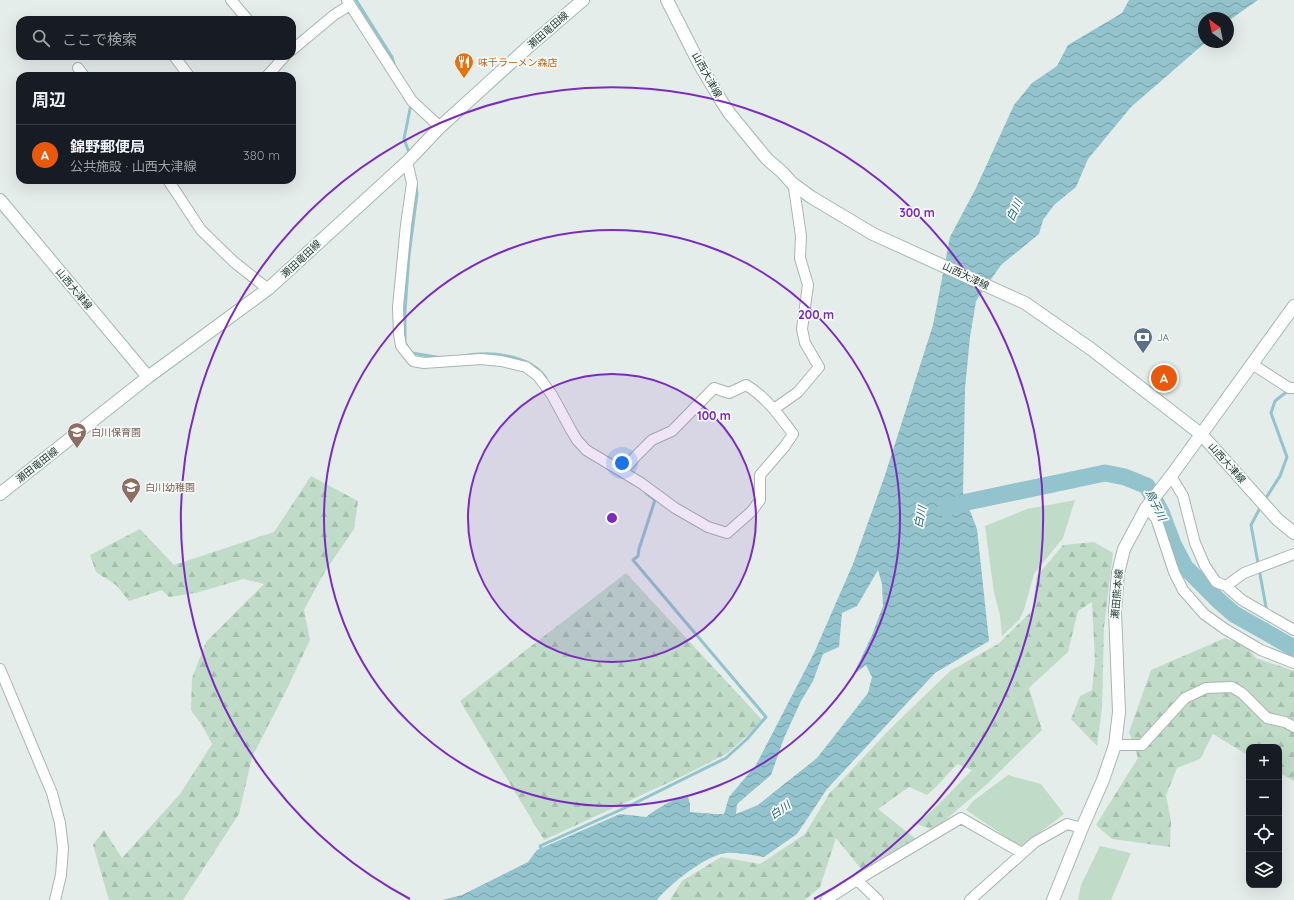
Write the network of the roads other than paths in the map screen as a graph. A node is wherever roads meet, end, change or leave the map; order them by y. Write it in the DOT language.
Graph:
graph roads {
  1 [pos="231,0"];
  2 [pos="583,0"];
  3 [pos="667,0"];
  4 [pos="349,3"];
  5 [pos="245,16"];
  6 [pos="296,47"];
  7 [pos="177,60"];
  8 [pos="280,60"];
  9 [pos="186,72"];
  10 [pos="270,72"];
  11 [pos="440,127"];
  12 [pos="407,162"];
  13 [pos="792,183"];
  14 [pos="171,184"];
  15 [pos="0,200"];
  16 [pos="268,289"];
  17 [pos="1294,306"];
  18 [pos="1252,364"];
  19 [pos="148,377"];
  20 [pos="1292,387"];
  21 [pos="774,409"];
  22 [pos="1202,435"];
  23 [pos="623,471"];
  24 [pos="1171,476"];
  25 [pos="0,494"];
  26 [pos="1146,508"];
  27 [pos="1294,533"];
  28 [pos="1294,554"];
  29 [pos="1226,586"];
  30 [pos="1294,630"];
  31 [pos="1294,664"];
  32 [pos="0,668"];
  33 [pos="1294,727"];
  34 [pos="1115,745"];
  35 [pos="1082,828"];
  36 [pos="1022,853"];
  37 [pos="857,880"];
  38 [pos="55,900"];
  39 [pos="826,900"];
  40 [pos="878,900"];
  41 [pos="970,900"];
  42 [pos="1053,900"];
  1 -- 5 [label="street"];
  2 -- 11 [label="main road, 瀬田竜田線"];
  3 -- 13 [label="main road, 山西大津線"];
  4 -- 6 [label="street"];
  4 -- 11 [label="street"];
  7 -- 9 [label="street"];
  8 -- 10 [label="street"];
  11 -- 12 [label="main road, 瀬田竜田線"];
  12 -- 16 [label="main road, 瀬田竜田線"];
  12 -- 23 [label="street"];
  13 -- 21 [label="street"];
  13 -- 22 [label="main road, 山西大津線"];
  14 -- 16 [label="street"];
  15 -- 19 [label="main road, 山西大津線"];
  16 -- 19 [label="main road, 瀬田竜田線"];
  17 -- 18 [label="main road, 瀬田熊本線"];
  18 -- 20 [label="street"];
  18 -- 22 [label="main road, 瀬田熊本線"];
  19 -- 25 [label="main road, 瀬田竜田線"];
  21 -- 23 [label="street"];
  21 -- 23 [label="street"];
  22 -- 24 [label="main road, 瀬田熊本線"];
  22 -- 27 [label="main road, 山西大津線"];
  24 -- 26 [label="main road, 瀬田熊本線"];
  24 -- 29 [label="street"];
  26 -- 31 [label="street"];
  26 -- 34 [label="main road, 瀬田熊本線"];
  28 -- 29 [label="street"];
  29 -- 30 [label="street"];
  32 -- 38 [label="street"];
  33 -- 34 [label="street"];
  34 -- 35 [label="main road, 瀬田熊本線"];
  35 -- 36 [label="street"];
  35 -- 42 [label="main road, 瀬田熊本線"];
  36 -- 37 [label="street"];
  36 -- 41 [label="street"];
  37 -- 39 [label="street"];
  37 -- 40 [label="street"];
}
